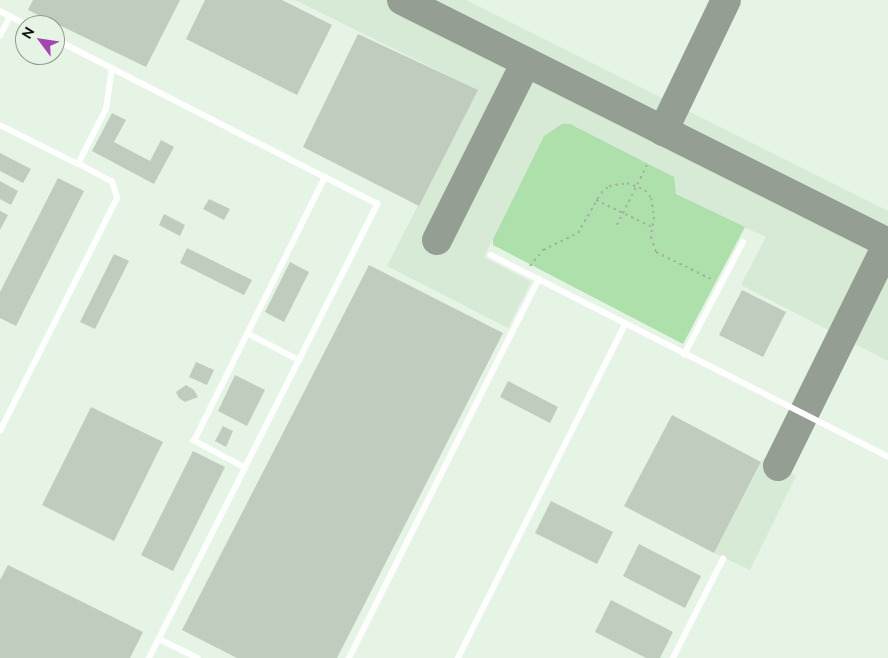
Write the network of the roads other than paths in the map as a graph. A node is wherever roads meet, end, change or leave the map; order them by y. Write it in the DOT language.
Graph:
graph roads {
  1 [pos="0,11"];
  2 [pos="10,16"];
  3 [pos="15,18"];
  4 [pos="0,36"];
  5 [pos="65,44"];
  6 [pos="112,68"];
  7 [pos="0,124"];
  8 [pos="78,164"];
  9 [pos="325,177"];
  10 [pos="743,242"];
  11 [pos="491,255"];
  12 [pos="539,279"];
  13 [pos="625,324"];
  14 [pos="247,333"];
  15 [pos="684,355"];
  16 [pos="299,360"];
  17 [pos="0,431"];
  18 [pos="888,456"];
  19 [pos="245,468"];
  20 [pos="723,559"];
  21 [pos="159,639"];
  22 [pos="150,658"];
  23 [pos="198,658"];
  24 [pos="349,658"];
  25 [pos="458,658"];
  26 [pos="673,658"];
  1 -- 2 [label="lane"];
  2 -- 3 [label="lane"];
  2 -- 4 [label="lane"];
  5 -- 6 [label="lane"];
  6 -- 8 [label="lane"];
  6 -- 9 [label="lane"];
  7 -- 8 [label="lane"];
  8 -- 17 [label="lane"];
  9 -- 14 [label="lane"];
  9 -- 16 [label="lane"];
  10 -- 15 [label="lane"];
  11 -- 12 [label="lane"];
  12 -- 13 [label="lane"];
  12 -- 24 [label="lane"];
  13 -- 15 [label="lane"];
  13 -- 25 [label="lane"];
  14 -- 16 [label="lane"];
  14 -- 19 [label="lane"];
  15 -- 18 [label="lane"];
  16 -- 19 [label="lane"];
  19 -- 21 [label="lane"];
  20 -- 26 [label="lane"];
  21 -- 22 [label="lane"];
  21 -- 23 [label="lane"];
}
